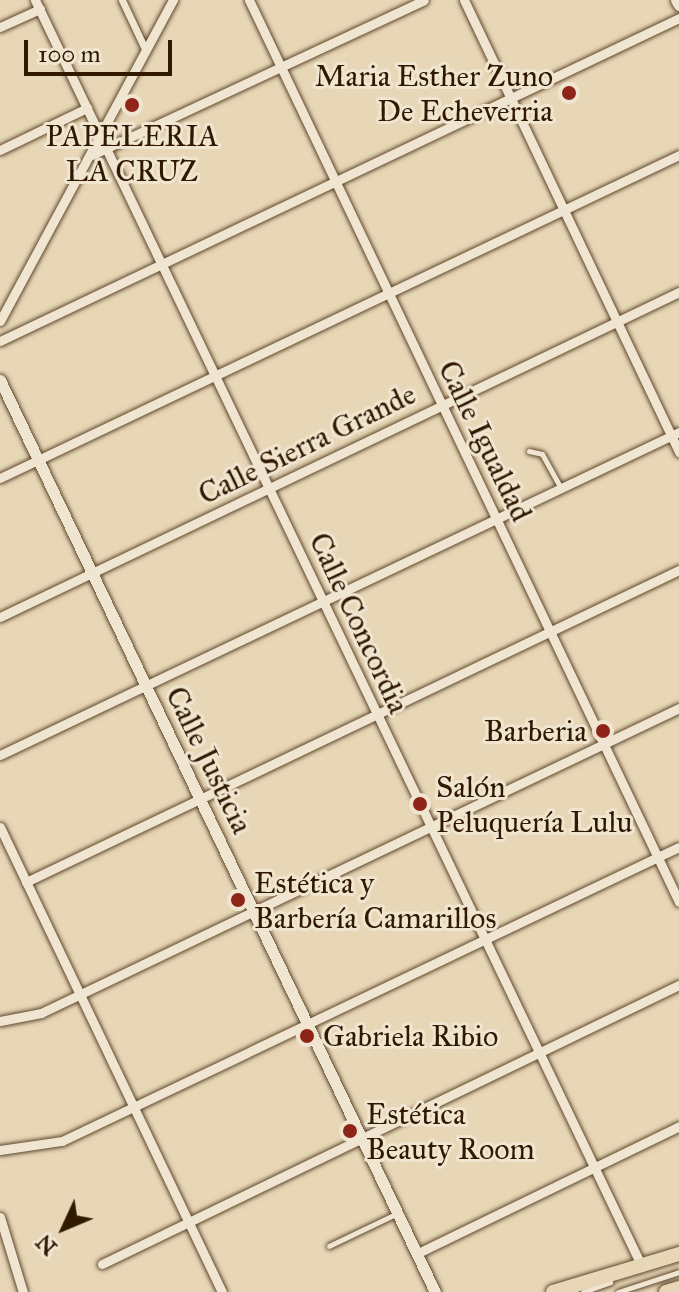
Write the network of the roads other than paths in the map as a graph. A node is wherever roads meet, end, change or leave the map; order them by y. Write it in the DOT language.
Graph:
graph roads {
  1 [pos="122,0"];
  2 [pos="173,0"];
  3 [pos="249,0"];
  4 [pos="424,0"];
  5 [pos="464,0"];
  6 [pos="676,0"];
  7 [pos="37,4"];
  8 [pos="679,5"];
  9 [pos="679,18"];
  10 [pos="0,27"];
  11 [pos="146,51"];
  12 [pos="282,68"];
  13 [pos="509,97"];
  14 [pos="87,108"];
  15 [pos="101,139"];
  16 [pos="0,150"];
  17 [pos="108,152"];
  18 [pos="92,155"];
  19 [pos="679,155"];
  20 [pos="335,180"];
  21 [pos="563,210"];
  22 [pos="162,263"];
  23 [pos="679,292"];
  24 [pos="388,293"];
  25 [pos="0,321"];
  26 [pos="617,323"];
  27 [pos="0,341"];
  28 [pos="215,375"];
  29 [pos="0,380"];
  30 [pos="442,405"];
  31 [pos="675,434"];
  32 [pos="529,451"];
  33 [pos="679,452"];
  34 [pos="38,460"];
  35 [pos="0,478"];
  36 [pos="560,487"];
  37 [pos="270,489"];
  38 [pos="496,519"];
  39 [pos="679,570"];
  40 [pos="93,573"];
  41 [pos="322,602"];
  42 [pos="0,617"];
  43 [pos="551,631"];
  44 [pos="147,685"];
  45 [pos="679,708"];
  46 [pos="375,715"];
  47 [pos="603,743"];
  48 [pos="0,755"];
  49 [pos="201,798"];
  50 [pos="0,827"];
  51 [pos="430,827"];
  52 [pos="679,847"];
  53 [pos="658,857"];
  54 [pos="26,882"];
  55 [pos="679,902"];
  56 [pos="255,911"];
  57 [pos="484,939"];
  58 [pos="679,985"];
  59 [pos="79,995"];
  60 [pos="0,1021"];
  61 [pos="309,1024"];
  62 [pos="537,1053"];
  63 [pos="133,1108"];
  64 [pos="679,1126"];
  65 [pos="364,1138"];
  66 [pos="0,1150"];
  67 [pos="591,1166"];
  68 [pos="399,1213"];
  69 [pos="0,1217"];
  70 [pos="188,1221"];
  71 [pos="329,1246"];
  72 [pos="418,1253"];
  73 [pos="679,1256"];
  74 [pos="102,1264"];
  75 [pos="641,1265"];
  76 [pos="679,1272"];
  77 [pos="679,1288"];
  78 [pos="23,1292"];
  79 [pos="222,1292"];
  80 [pos="435,1292"];
  81 [pos="553,1292"];
  82 [pos="583,1292"];
  83 [pos="618,1292"];
  84 [pos="666,1292"];
  1 -- 11 [label="street"];
  2 -- 11 [label="street"];
  3 -- 12 [label="street, Calle Igualdad"];
  4 -- 12 [label="street"];
  5 -- 13 [label="street"];
  6 -- 8 [label="street"];
  7 -- 10 [label="street"];
  7 -- 14 [label="street, Calle Concordia"];
  9 -- 13 [label="street"];
  11 -- 15 [label="street"];
  12 -- 17 [label="street"];
  12 -- 20 [label="street, Calle Igualdad"];
  13 -- 20 [label="street"];
  13 -- 21 [label="street"];
  14 -- 15 [label="street, Calle Concordia"];
  14 -- 16 [label="street"];
  15 -- 17 [label="street, Calle Concordia"];
  15 -- 18 [label="street"];
  17 -- 18 [label="street"];
  17 -- 22 [label="street, Calle Concordia"];
  18 -- 25 [label="street"];
  19 -- 21 [label="street"];
  20 -- 22 [label="street"];
  20 -- 24 [label="street, Calle Igualdad"];
  21 -- 24 [label="street"];
  21 -- 26 [label="street"];
  22 -- 27 [label="street"];
  22 -- 28 [label="street, Calle Concordia"];
  23 -- 26 [label="street, Calle Sierra Grande"];
  24 -- 28 [label="street"];
  24 -- 30 [label="street, Calle Igualdad"];
  26 -- 30 [label="street, Calle Sierra Grande"];
  26 -- 31 [label="street"];
  28 -- 34 [label="street"];
  28 -- 37 [label="street, Calle Concordia"];
  29 -- 34 [label="street, Calle Justicia"];
  30 -- 37 [label="street, Calle Sierra Grande"];
  30 -- 38 [label="street, Calle Igualdad"];
  31 -- 33 [label="street"];
  31 -- 36 [label="street"];
  32 -- 36 [label="lane"];
  34 -- 35 [label="street"];
  34 -- 40 [label="street, Calle Justicia"];
  36 -- 38 [label="street"];
  37 -- 40 [label="street, Calle Sierra Grande"];
  37 -- 41 [label="street, Calle Concordia"];
  38 -- 41 [label="street"];
  38 -- 43 [label="street, Calle Igualdad"];
  39 -- 43 [label="street"];
  40 -- 42 [label="street, Calle Sierra Grande"];
  40 -- 44 [label="street, Calle Justicia"];
  41 -- 44 [label="street"];
  41 -- 46 [label="street, Calle Concordia"];
  43 -- 46 [label="street"];
  43 -- 47 [label="street, Calle Igualdad"];
  44 -- 48 [label="street"];
  44 -- 49 [label="street, Calle Justicia"];
  45 -- 47 [label="street"];
  46 -- 49 [label="street"];
  46 -- 51 [label="street, Calle Concordia"];
  47 -- 51 [label="street"];
  47 -- 53 [label="street, Calle Igualdad"];
  49 -- 54 [label="street"];
  49 -- 56 [label="street, Calle Justicia"];
  50 -- 54 [label="street"];
  51 -- 56 [label="street"];
  51 -- 57 [label="street, Calle Concordia"];
  52 -- 53 [label="street"];
  53 -- 55 [label="street, Calle Igualdad"];
  53 -- 57 [label="street"];
  54 -- 59 [label="street"];
  56 -- 59 [label="street"];
  56 -- 61 [label="street, Calle Justicia"];
  57 -- 61 [label="street"];
  57 -- 62 [label="street, Calle Concordia"];
  58 -- 62 [label="street"];
  59 -- 60 [label="street"];
  59 -- 63 [label="street"];
  61 -- 63 [label="street"];
  61 -- 65 [label="street, Calle Justicia"];
  62 -- 65 [label="street"];
  62 -- 67 [label="street, Calle Concordia"];
  63 -- 66 [label="street"];
  63 -- 70 [label="street"];
  64 -- 67 [label="street"];
  65 -- 68 [label="street, Calle Justicia"];
  65 -- 70 [label="street"];
  67 -- 72 [label="street"];
  67 -- 75 [label="street, Calle Concordia"];
  68 -- 71 [label="lane"];
  68 -- 72 [label="street, Calle Justicia"];
  69 -- 78 [label="street"];
  70 -- 74 [label="street"];
  70 -- 79 [label="street"];
  72 -- 80 [label="street, Calle Justicia"];
  73 -- 75 [label="main road"];
  73 -- 82 [label="lane"];
  75 -- 81 [label="main road"];
  76 -- 83 [label="lane"];
  77 -- 84 [label="main road"];
}
